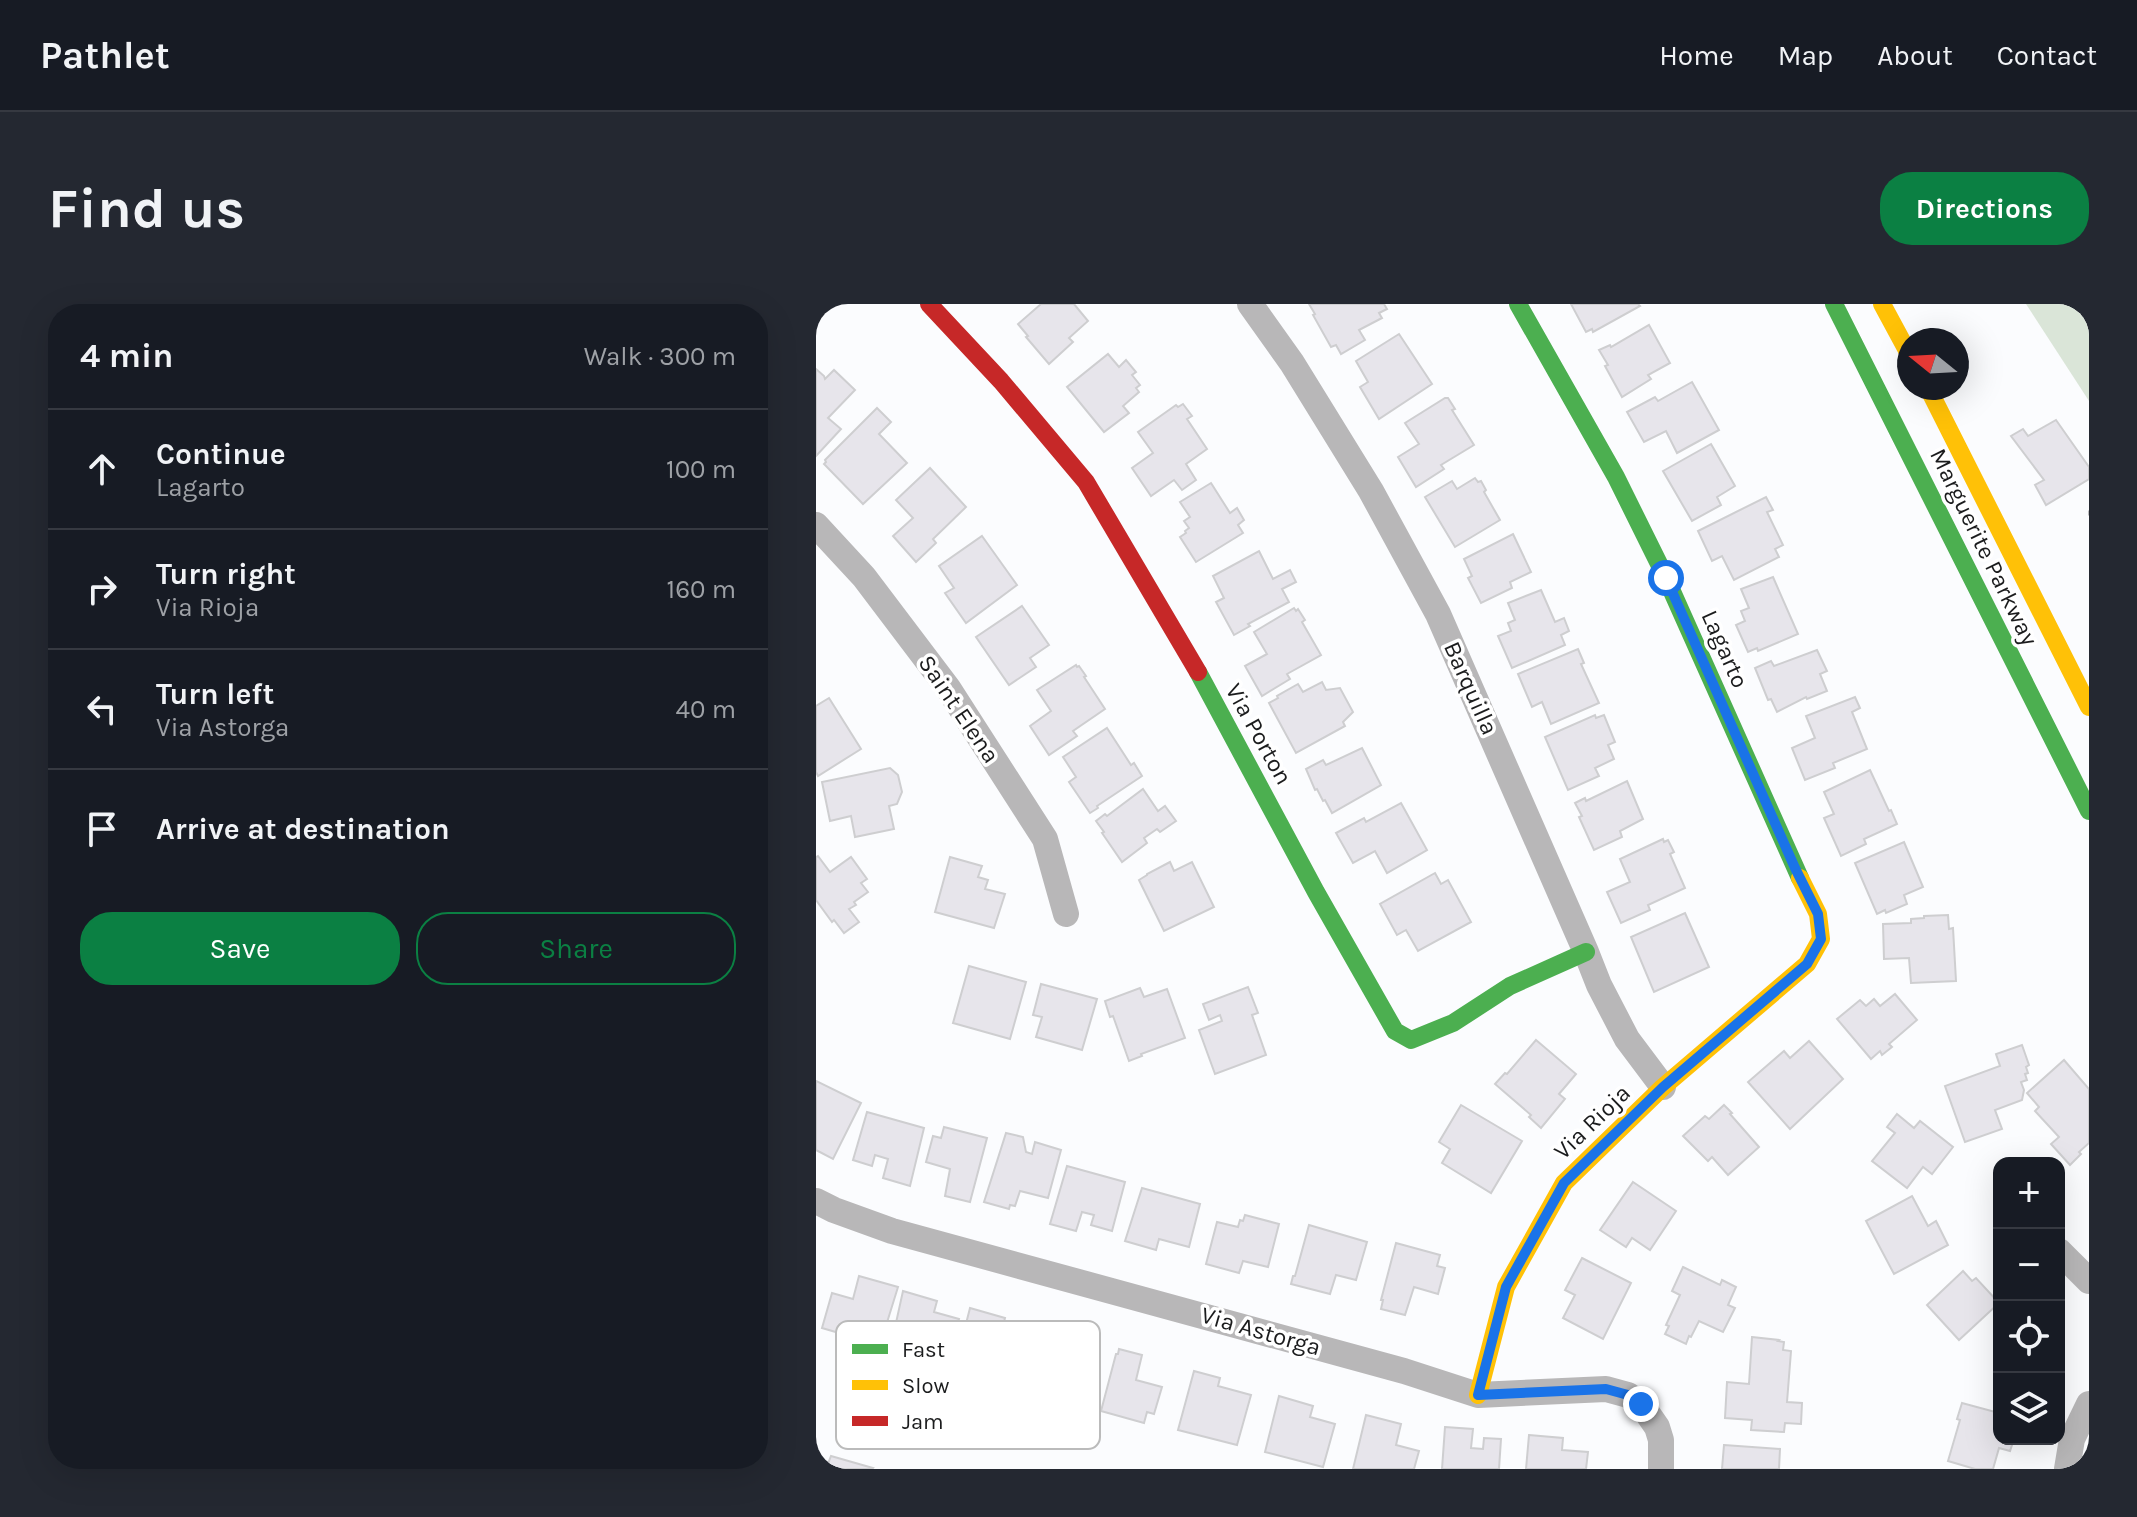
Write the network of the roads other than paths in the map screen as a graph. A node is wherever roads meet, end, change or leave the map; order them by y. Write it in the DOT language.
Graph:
graph roads {
  1 [pos="929,304"];
  2 [pos="1250,304"];
  3 [pos="1518,304"];
  4 [pos="1834,304"];
  5 [pos="1882,304"];
  6 [pos="1897,332"];
  7 [pos="1934,400"];
  8 [pos="816,525"];
  9 [pos="2089,707"];
  10 [pos="2089,811"];
  11 [pos="1066,914"];
  12 [pos="1821,939"];
  13 [pos="1586,952"];
  14 [pos="1663,1087"];
  15 [pos="816,1201"];
  16 [pos="2065,1257"];
  17 [pos="2089,1281"];
  18 [pos="1478,1395"];
  19 [pos="2089,1404"];
  20 [pos="1661,1469"];
  21 [pos="2067,1469"];
  1 -- 13 [label="street, Via Porton"];
  2 -- 13 [label="street, Barquilla"];
  3 -- 12 [label="street, Lagarto"];
  4 -- 10 [label="street, Marguerite Parkway"];
  5 -- 6 [label="street"];
  7 -- 9 [label="street, Marguerite Parkway"];
  8 -- 11 [label="street, Saint Elena"];
  12 -- 14 [label="street, Via Rioja"];
  13 -- 14 [label="street, Barquilla"];
  14 -- 18 [label="street, Via Rioja"];
  15 -- 18 [label="street, Via Astorga"];
  16 -- 17 [label="street"];
  18 -- 20 [label="street, Via Astorga"];
  19 -- 21 [label="street"];
}
